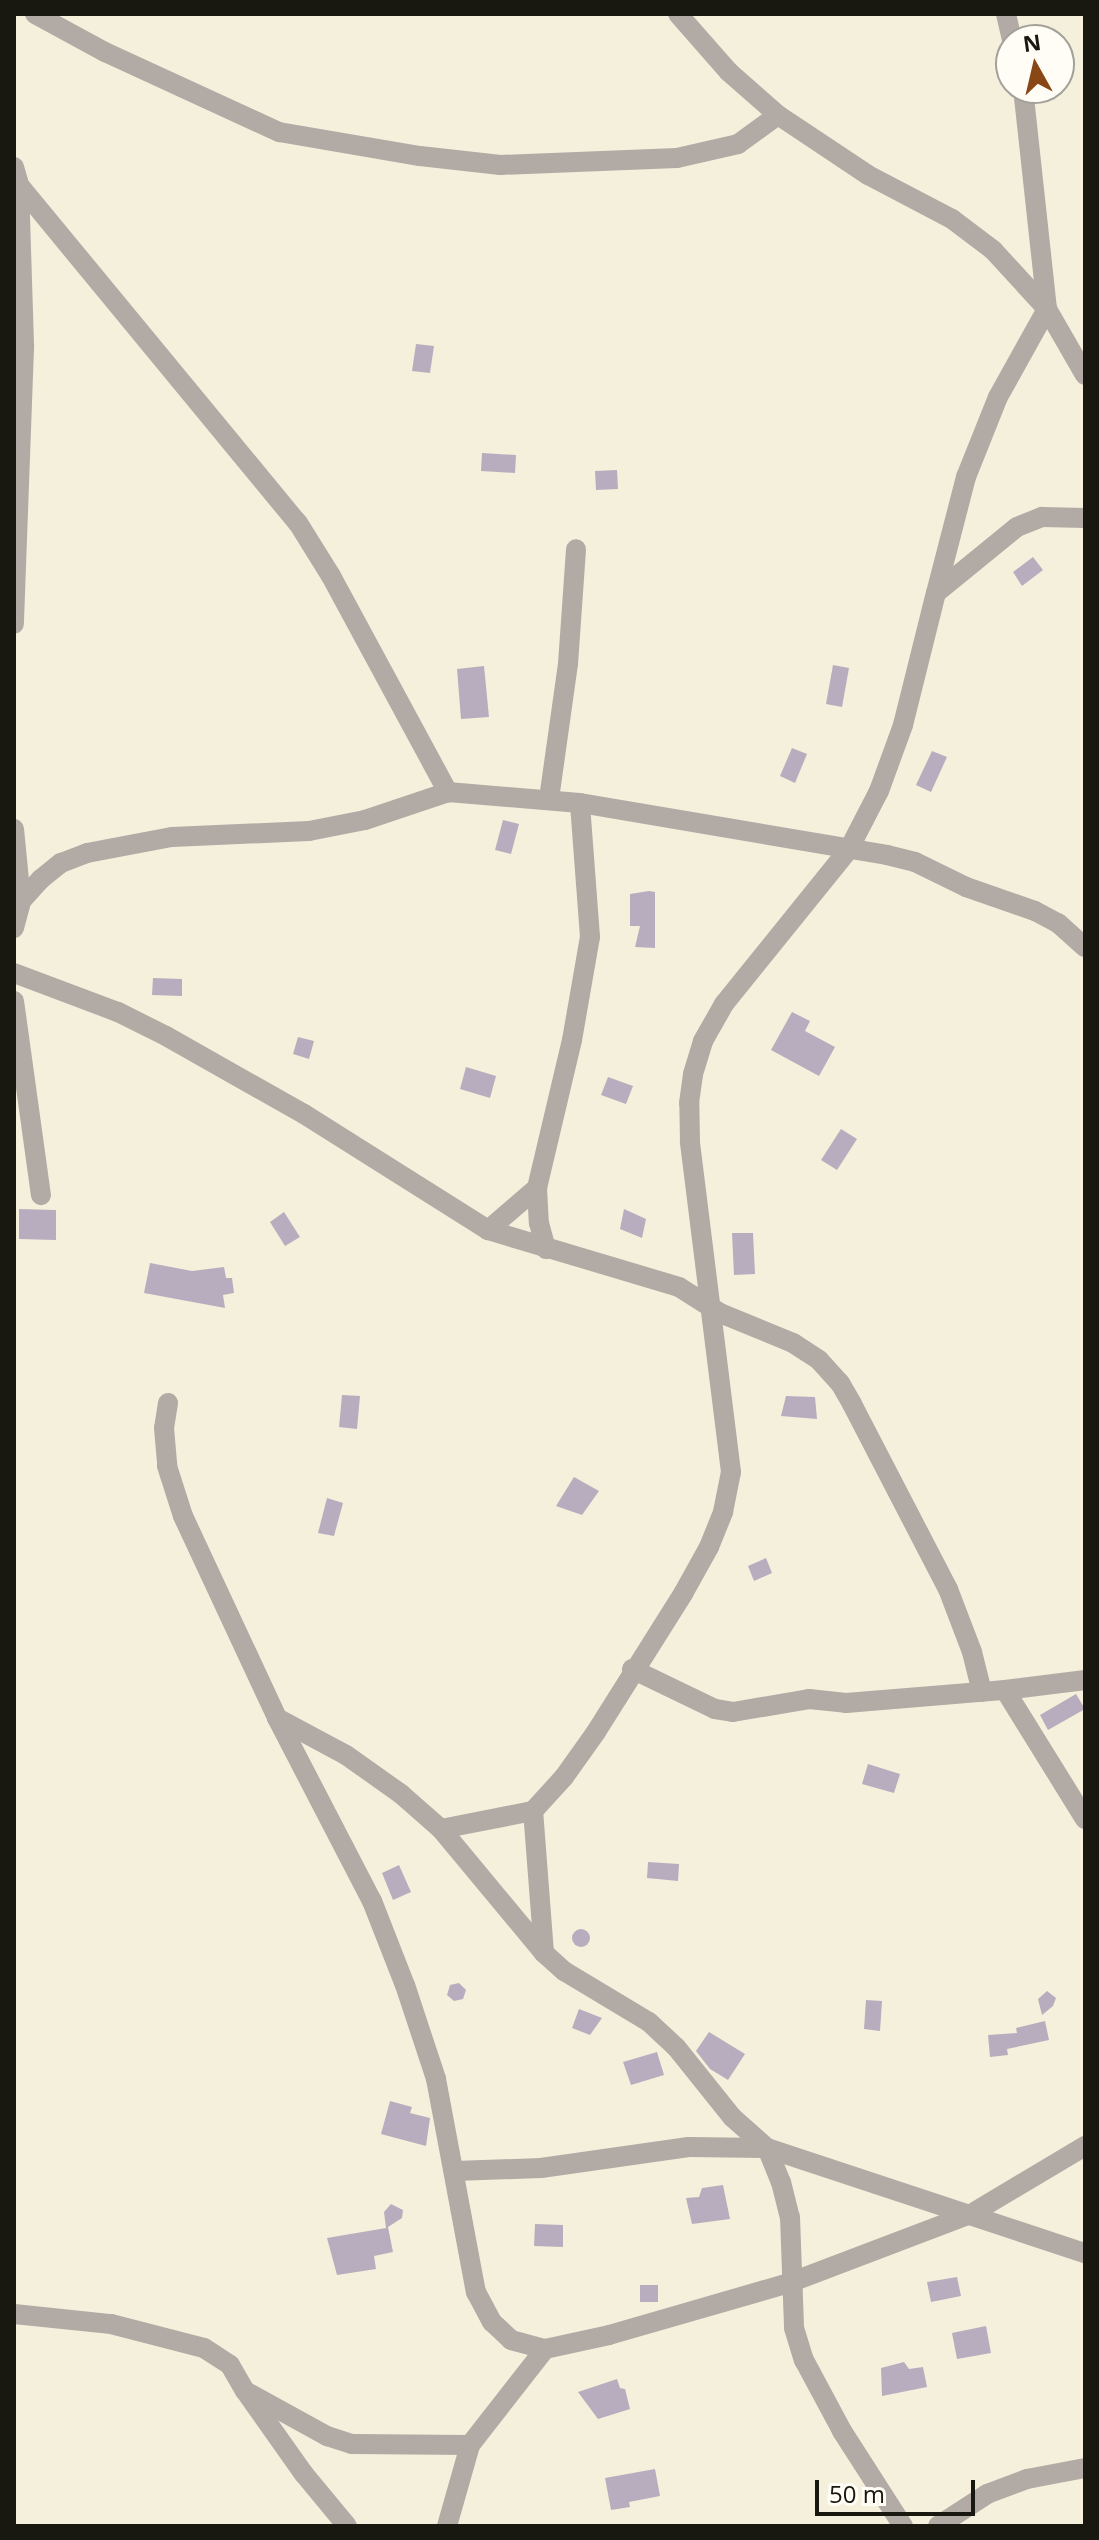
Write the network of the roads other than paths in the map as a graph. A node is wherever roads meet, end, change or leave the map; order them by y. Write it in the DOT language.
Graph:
graph roads {
  1 [pos="35,14"];
  2 [pos="678,14"];
  3 [pos="1025,104"];
  4 [pos="778,115"];
  5 [pos="16,176"];
  6 [pos="1047,309"];
  7 [pos="1085,375"];
  8 [pos="1085,518"];
  9 [pos="576,549"];
  10 [pos="936,593"];
  11 [pos="14,624"];
  12 [pos="448,792"];
  13 [pos="549,799"];
  14 [pos="580,803"];
  15 [pos="14,829"];
  16 [pos="849,849"];
  17 [pos="18,893"];
  18 [pos="14,928"];
  19 [pos="1085,947"];
  20 [pos="14,973"];
  21 [pos="14,1001"];
  22 [pos="537,1188"];
  23 [pos="41,1195"];
  24 [pos="488,1230"];
  25 [pos="546,1249"];
  26 [pos="709,1306"];
  27 [pos="168,1403"];
  28 [pos="632,1669"];
  29 [pos="1085,1680"];
  30 [pos="1005,1690"];
  31 [pos="982,1692"];
  32 [pos="277,1718"];
  33 [pos="533,1811"];
  34 [pos="1085,1819"];
  35 [pos="441,1829"];
  36 [pos="544,1953"];
  37 [pos="1085,2146"];
  38 [pos="767,2148"];
  39 [pos="455,2171"];
  40 [pos="971,2214"];
  41 [pos="1085,2253"];
  42 [pos="789,2283"];
  43 [pos="14,2314"];
  44 [pos="545,2349"];
  45 [pos="245,2391"];
  46 [pos="470,2445"];
  47 [pos="1085,2468"];
  48 [pos="347,2526"];
  49 [pos="447,2526"];
  50 [pos="903,2526"];
  51 [pos="938,2526"];
  1 -- 4 [label="street"];
  2 -- 4 [label="street"];
  3 -- 6 [label="street"];
  4 -- 6 [label="street"];
  5 -- 11 [label="street"];
  5 -- 12 [label="street"];
  6 -- 7 [label="street"];
  6 -- 10 [label="street"];
  8 -- 10 [label="street"];
  9 -- 13 [label="street"];
  10 -- 16 [label="street"];
  12 -- 13 [label="street"];
  12 -- 17 [label="street"];
  13 -- 14 [label="street"];
  14 -- 16 [label="street"];
  14 -- 22 [label="street"];
  15 -- 17 [label="street"];
  16 -- 19 [label="street"];
  16 -- 26 [label="street"];
  17 -- 18 [label="street"];
  20 -- 24 [label="street"];
  21 -- 23 [label="street"];
  22 -- 24 [label="street"];
  22 -- 25 [label="street"];
  24 -- 25 [label="street"];
  25 -- 26 [label="street"];
  26 -- 28 [label="street"];
  26 -- 31 [label="street"];
  27 -- 32 [label="street"];
  28 -- 31 [label="street"];
  28 -- 33 [label="street"];
  29 -- 30 [label="street"];
  30 -- 31 [label="street"];
  30 -- 34 [label="street"];
  32 -- 35 [label="street"];
  32 -- 39 [label="street"];
  33 -- 35 [label="street"];
  33 -- 36 [label="street"];
  35 -- 36 [label="street"];
  36 -- 38 [label="street"];
  37 -- 40 [label="street"];
  38 -- 39 [label="street"];
  38 -- 40 [label="street"];
  38 -- 42 [label="street"];
  39 -- 44 [label="street"];
  40 -- 41 [label="street"];
  40 -- 42 [label="street"];
  42 -- 44 [label="street"];
  42 -- 50 [label="street"];
  43 -- 45 [label="street"];
  44 -- 46 [label="street"];
  45 -- 46 [label="street"];
  45 -- 48 [label="street"];
  46 -- 49 [label="street"];
  47 -- 51 [label="street"];
}
